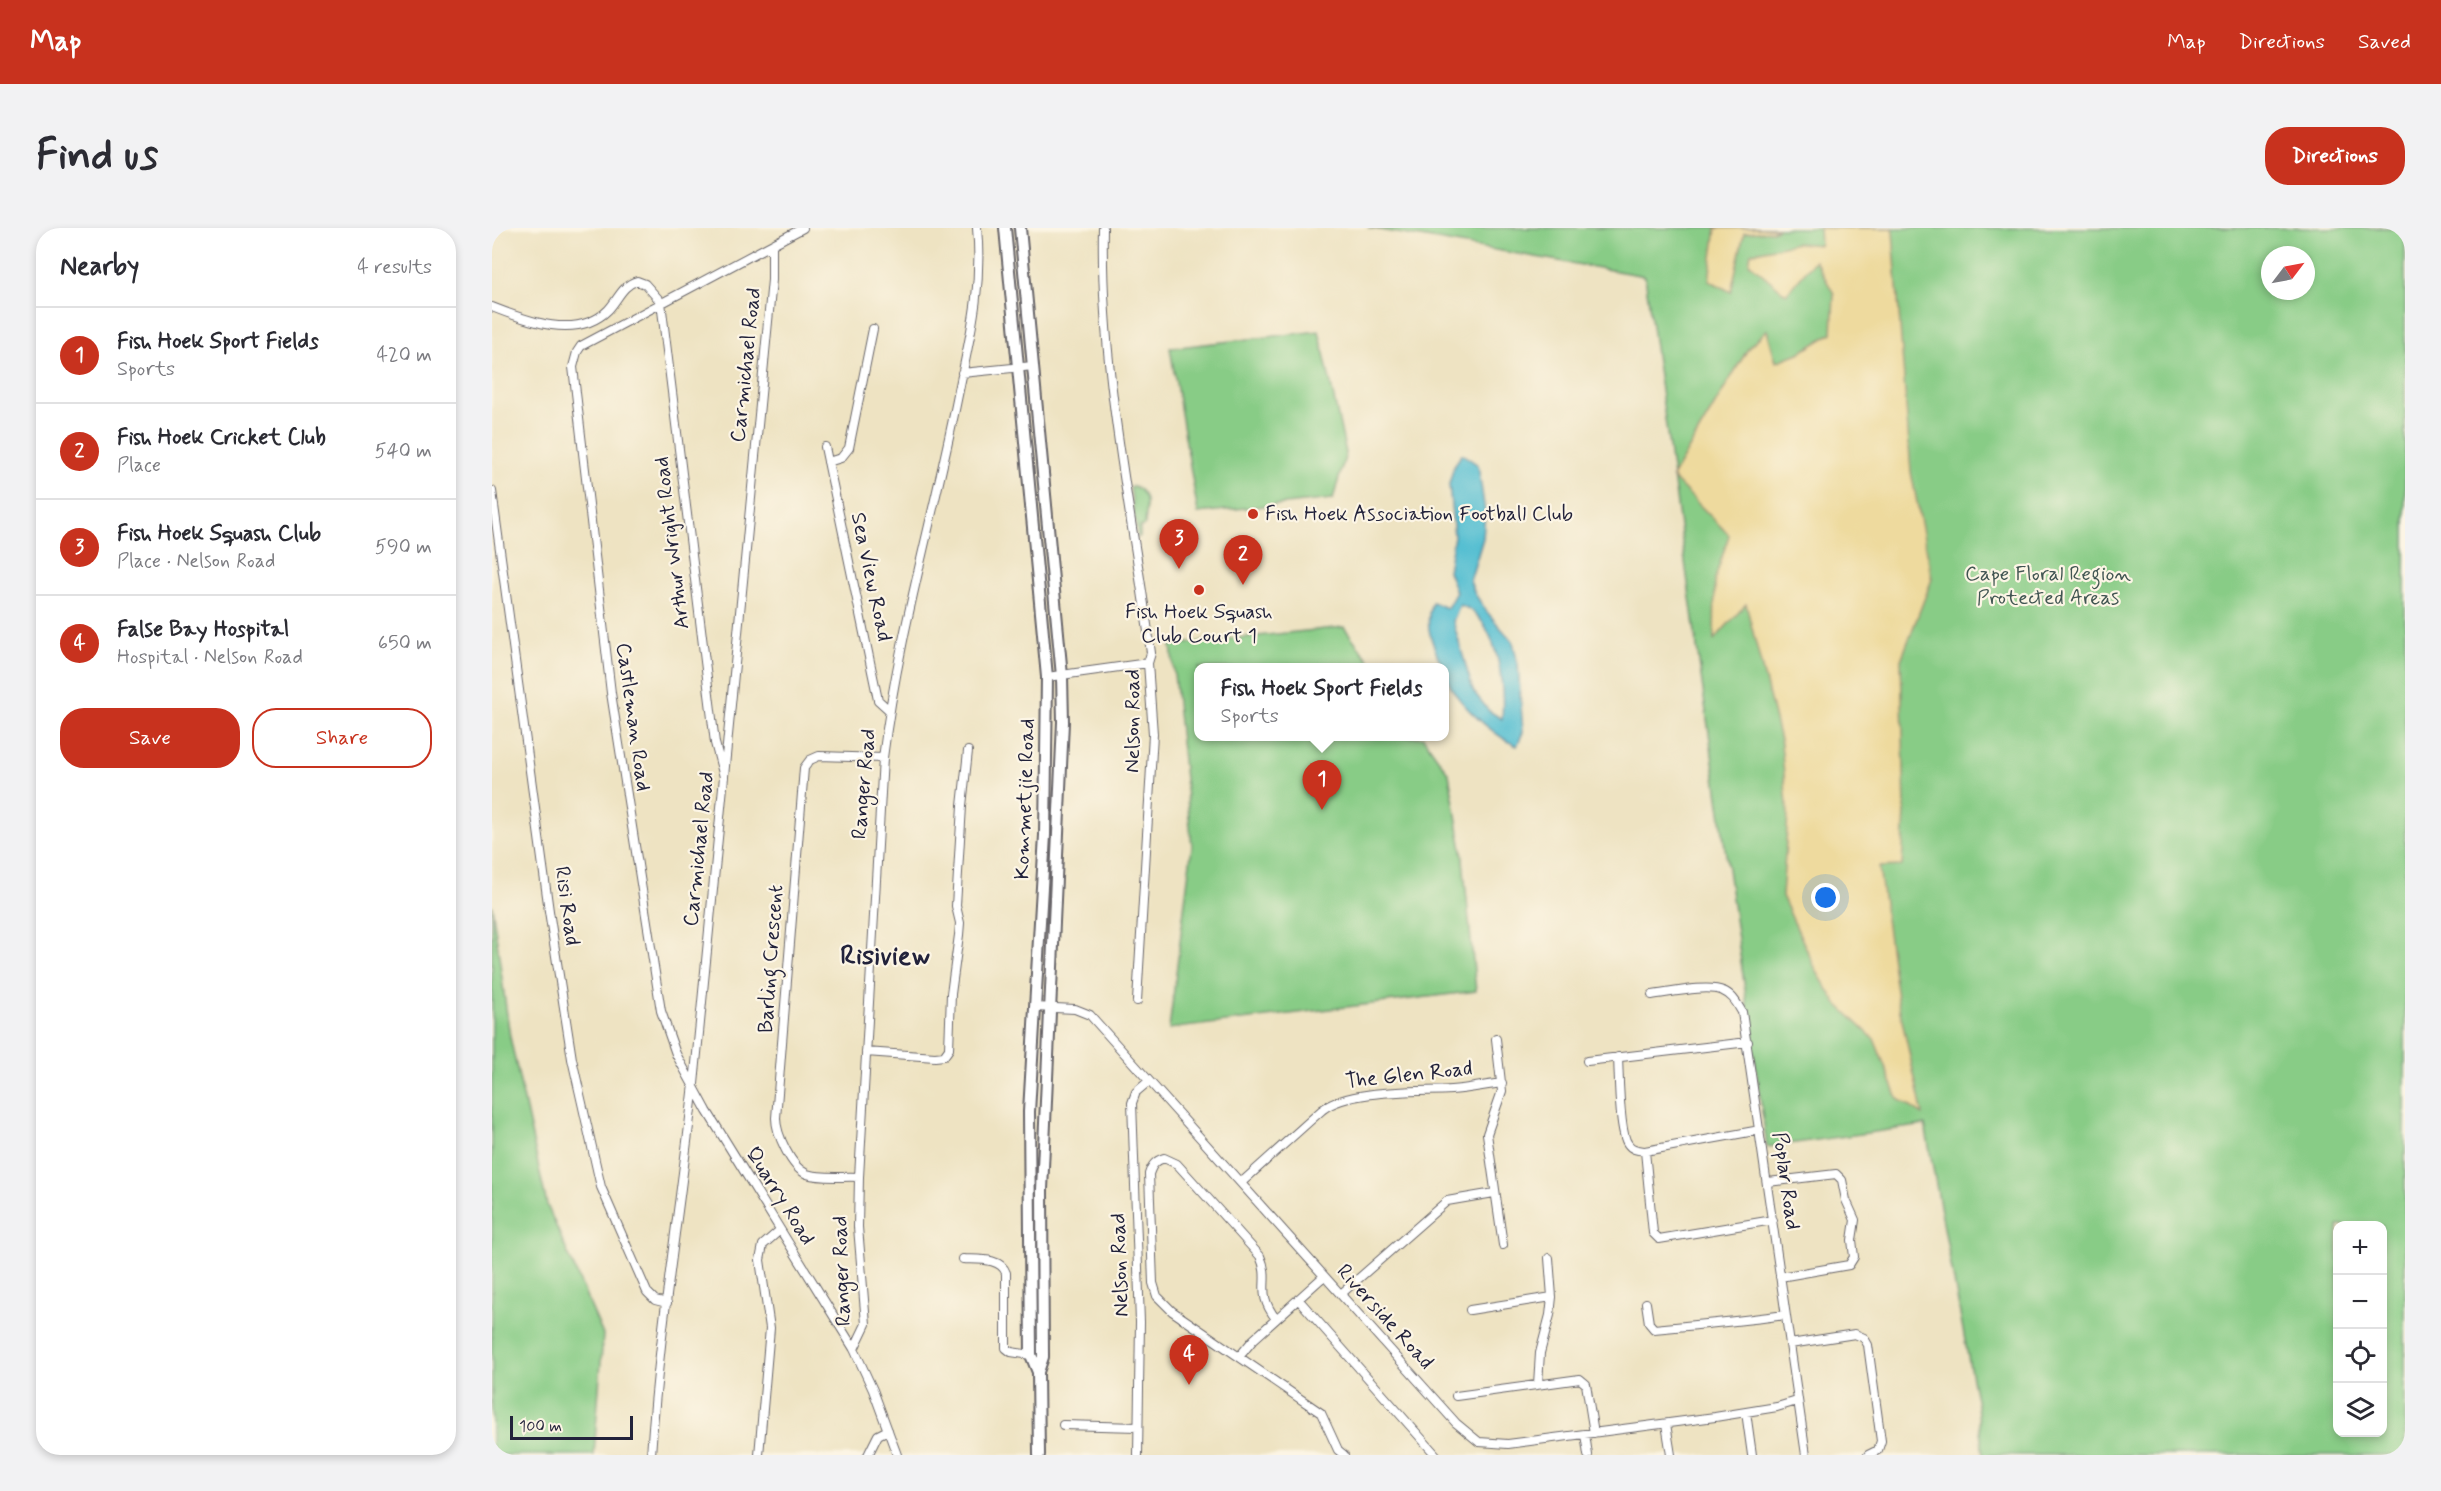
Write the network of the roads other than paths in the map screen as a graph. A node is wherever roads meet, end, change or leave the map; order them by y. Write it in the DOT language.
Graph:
graph roads {
  1 [pos="803,228"];
  2 [pos="977,228"];
  3 [pos="1005,228"];
  4 [pos="1020,228"];
  5 [pos="1103,228"];
  6 [pos="772,244"];
  7 [pos="661,302"];
  8 [pos="492,307"];
  9 [pos="873,329"];
  10 [pos="1033,366"];
  11 [pos="1019,368"];
  12 [pos="962,373"];
  13 [pos="825,447"];
  14 [pos="828,462"];
  15 [pos="492,491"];
  16 [pos="1148,663"];
  17 [pos="1062,676"];
  18 [pos="1047,677"];
  19 [pos="889,710"];
  20 [pos="968,751"];
  21 [pos="883,758"];
  22 [pos="724,778"];
  23 [pos="1652,995"];
  24 [pos="1137,1001"];
  25 [pos="1035,1007"];
  26 [pos="1051,1007"];
  27 [pos="1496,1039"];
  28 [pos="1748,1042"];
  29 [pos="866,1053"];
  30 [pos="1618,1057"];
  31 [pos="1587,1061"];
  32 [pos="1149,1081"];
  33 [pos="1502,1083"];
  34 [pos="693,1087"];
  35 [pos="1761,1130"];
  36 [pos="1645,1151"];
  37 [pos="859,1177"];
  38 [pos="1242,1182"];
  39 [pos="1768,1182"];
  40 [pos="1494,1193"];
  41 [pos="1773,1220"];
  42 [pos="780,1230"];
  43 [pos="1503,1245"];
  44 [pos="1549,1258"];
  45 [pos="963,1259"];
  46 [pos="1324,1276"];
  47 [pos="1780,1277"];
  48 [pos="1341,1294"];
  49 [pos="1552,1297"];
  50 [pos="1298,1299"];
  51 [pos="667,1303"];
  52 [pos="1646,1303"];
  53 [pos="1470,1310"];
  54 [pos="1785,1315"];
  55 [pos="1276,1319"];
  56 [pos="1790,1344"];
  57 [pos="854,1349"];
  58 [pos="1031,1355"];
  59 [pos="1239,1357"];
  60 [pos="1038,1372"];
  61 [pos="1538,1384"];
  62 [pos="1456,1396"];
  63 [pos="1797,1401"];
  64 [pos="1746,1412"];
  65 [pos="1666,1424"];
  66 [pos="1063,1425"];
  67 [pos="1138,1428"];
  68 [pos="888,1430"];
  69 [pos="1594,1433"];
  70 [pos="1585,1434"];
  71 [pos="651,1455"];
  72 [pos="759,1455"];
  73 [pos="868,1455"];
  74 [pos="897,1455"];
  75 [pos="1039,1455"];
  76 [pos="1138,1455"];
  77 [pos="1344,1455"];
  78 [pos="1436,1455"];
  79 [pos="1588,1455"];
  80 [pos="1671,1455"];
  81 [pos="1752,1455"];
  82 [pos="1806,1455"];
  83 [pos="1868,1455"];
  1 -- 6 [label="street"];
  2 -- 12 [label="street, Ranger Road"];
  3 -- 11 [label="main road, Kommetjie Road"];
  4 -- 10 [label="main road, Kommetjie Road"];
  5 -- 16 [label="street, Nelson Road"];
  6 -- 7 [label="street"];
  6 -- 22 [label="street, Carmichael Road"];
  7 -- 8 [label="street"];
  7 -- 22 [label="street, Arthur Wright Road"];
  7 -- 34 [label="street, Castleman Road"];
  9 -- 14 [label="street"];
  10 -- 11 [label="street"];
  10 -- 17 [label="main road, Kommetjie Road"];
  11 -- 12 [label="street"];
  11 -- 18 [label="main road, Kommetjie Road"];
  12 -- 19 [label="street, Ranger Road"];
  13 -- 14 [label="street, Sea View Road"];
  14 -- 19 [label="street, Sea View Road"];
  15 -- 51 [label="street, Risi Road"];
  16 -- 17 [label="street"];
  16 -- 24 [label="street, Nelson Road"];
  17 -- 18 [label="street"];
  17 -- 26 [label="main road, Kommetjie Road"];
  18 -- 25 [label="main road, Kommetjie Road"];
  19 -- 21 [label="street, Ranger Road"];
  20 -- 29 [label="street"];
  21 -- 29 [label="street, Ranger Road"];
  21 -- 37 [label="street, Barling Crescent"];
  22 -- 34 [label="street, Carmichael Road"];
  23 -- 28 [label="street, Poplar Road"];
  25 -- 26 [label="street, Riverside Road"];
  25 -- 58 [label="main road, Kommetjie Road"];
  26 -- 32 [label="street, Riverside Road"];
  26 -- 60 [label="main road, Kommetjie Road"];
  27 -- 33 [label="street"];
  28 -- 30 [label="street"];
  28 -- 35 [label="street, Poplar Road"];
  29 -- 37 [label="street, Ranger Road"];
  30 -- 31 [label="street"];
  30 -- 36 [label="street"];
  32 -- 38 [label="street, Riverside Road"];
  32 -- 67 [label="street, Nelson Road"];
  33 -- 38 [label="street, The Glen Road"];
  33 -- 40 [label="street"];
  34 -- 42 [label="street, Quarry Road"];
  34 -- 51 [label="street, Carmichael Road"];
  35 -- 36 [label="street"];
  35 -- 39 [label="street, Poplar Road"];
  36 -- 41 [label="street"];
  37 -- 57 [label="street, Ranger Road"];
  38 -- 46 [label="street, Riverside Road"];
  39 -- 41 [label="street, Poplar Road"];
  39 -- 47 [label="street"];
  40 -- 43 [label="street"];
  40 -- 48 [label="street"];
  41 -- 47 [label="street, Poplar Road"];
  42 -- 57 [label="street, Quarry Road"];
  42 -- 72 [label="street"];
  44 -- 49 [label="street"];
  45 -- 58 [label="street"];
  46 -- 48 [label="street, Riverside Road"];
  46 -- 50 [label="street"];
  47 -- 54 [label="street, Poplar Road"];
  48 -- 70 [label="street, Riverside Road"];
  49 -- 53 [label="street"];
  49 -- 61 [label="street"];
  50 -- 55 [label="street"];
  50 -- 78 [label="street"];
  51 -- 71 [label="street, Carmichael Road"];
  52 -- 54 [label="street"];
  54 -- 56 [label="street, Poplar Road"];
  55 -- 59 [label="street"];
  55 -- 59 [label="street"];
  56 -- 63 [label="street, Poplar Road"];
  56 -- 83 [label="street"];
  57 -- 68 [label="street, Quarry Road"];
  58 -- 60 [label="main road, Kommetjie Road"];
  59 -- 77 [label="street"];
  60 -- 75 [label="main road, Kommetjie Road"];
  61 -- 62 [label="street"];
  61 -- 69 [label="street"];
  63 -- 64 [label="street, Riverside Road"];
  63 -- 82 [label="street, Poplar Road"];
  64 -- 65 [label="street, Riverside Road"];
  64 -- 81 [label="street"];
  65 -- 69 [label="street, Riverside Road"];
  65 -- 80 [label="street"];
  66 -- 67 [label="street"];
  67 -- 76 [label="street, Nelson Road"];
  68 -- 73 [label="street"];
  68 -- 74 [label="street, Quarry Road"];
  69 -- 70 [label="street, Riverside Road"];
  70 -- 79 [label="street"];
}
